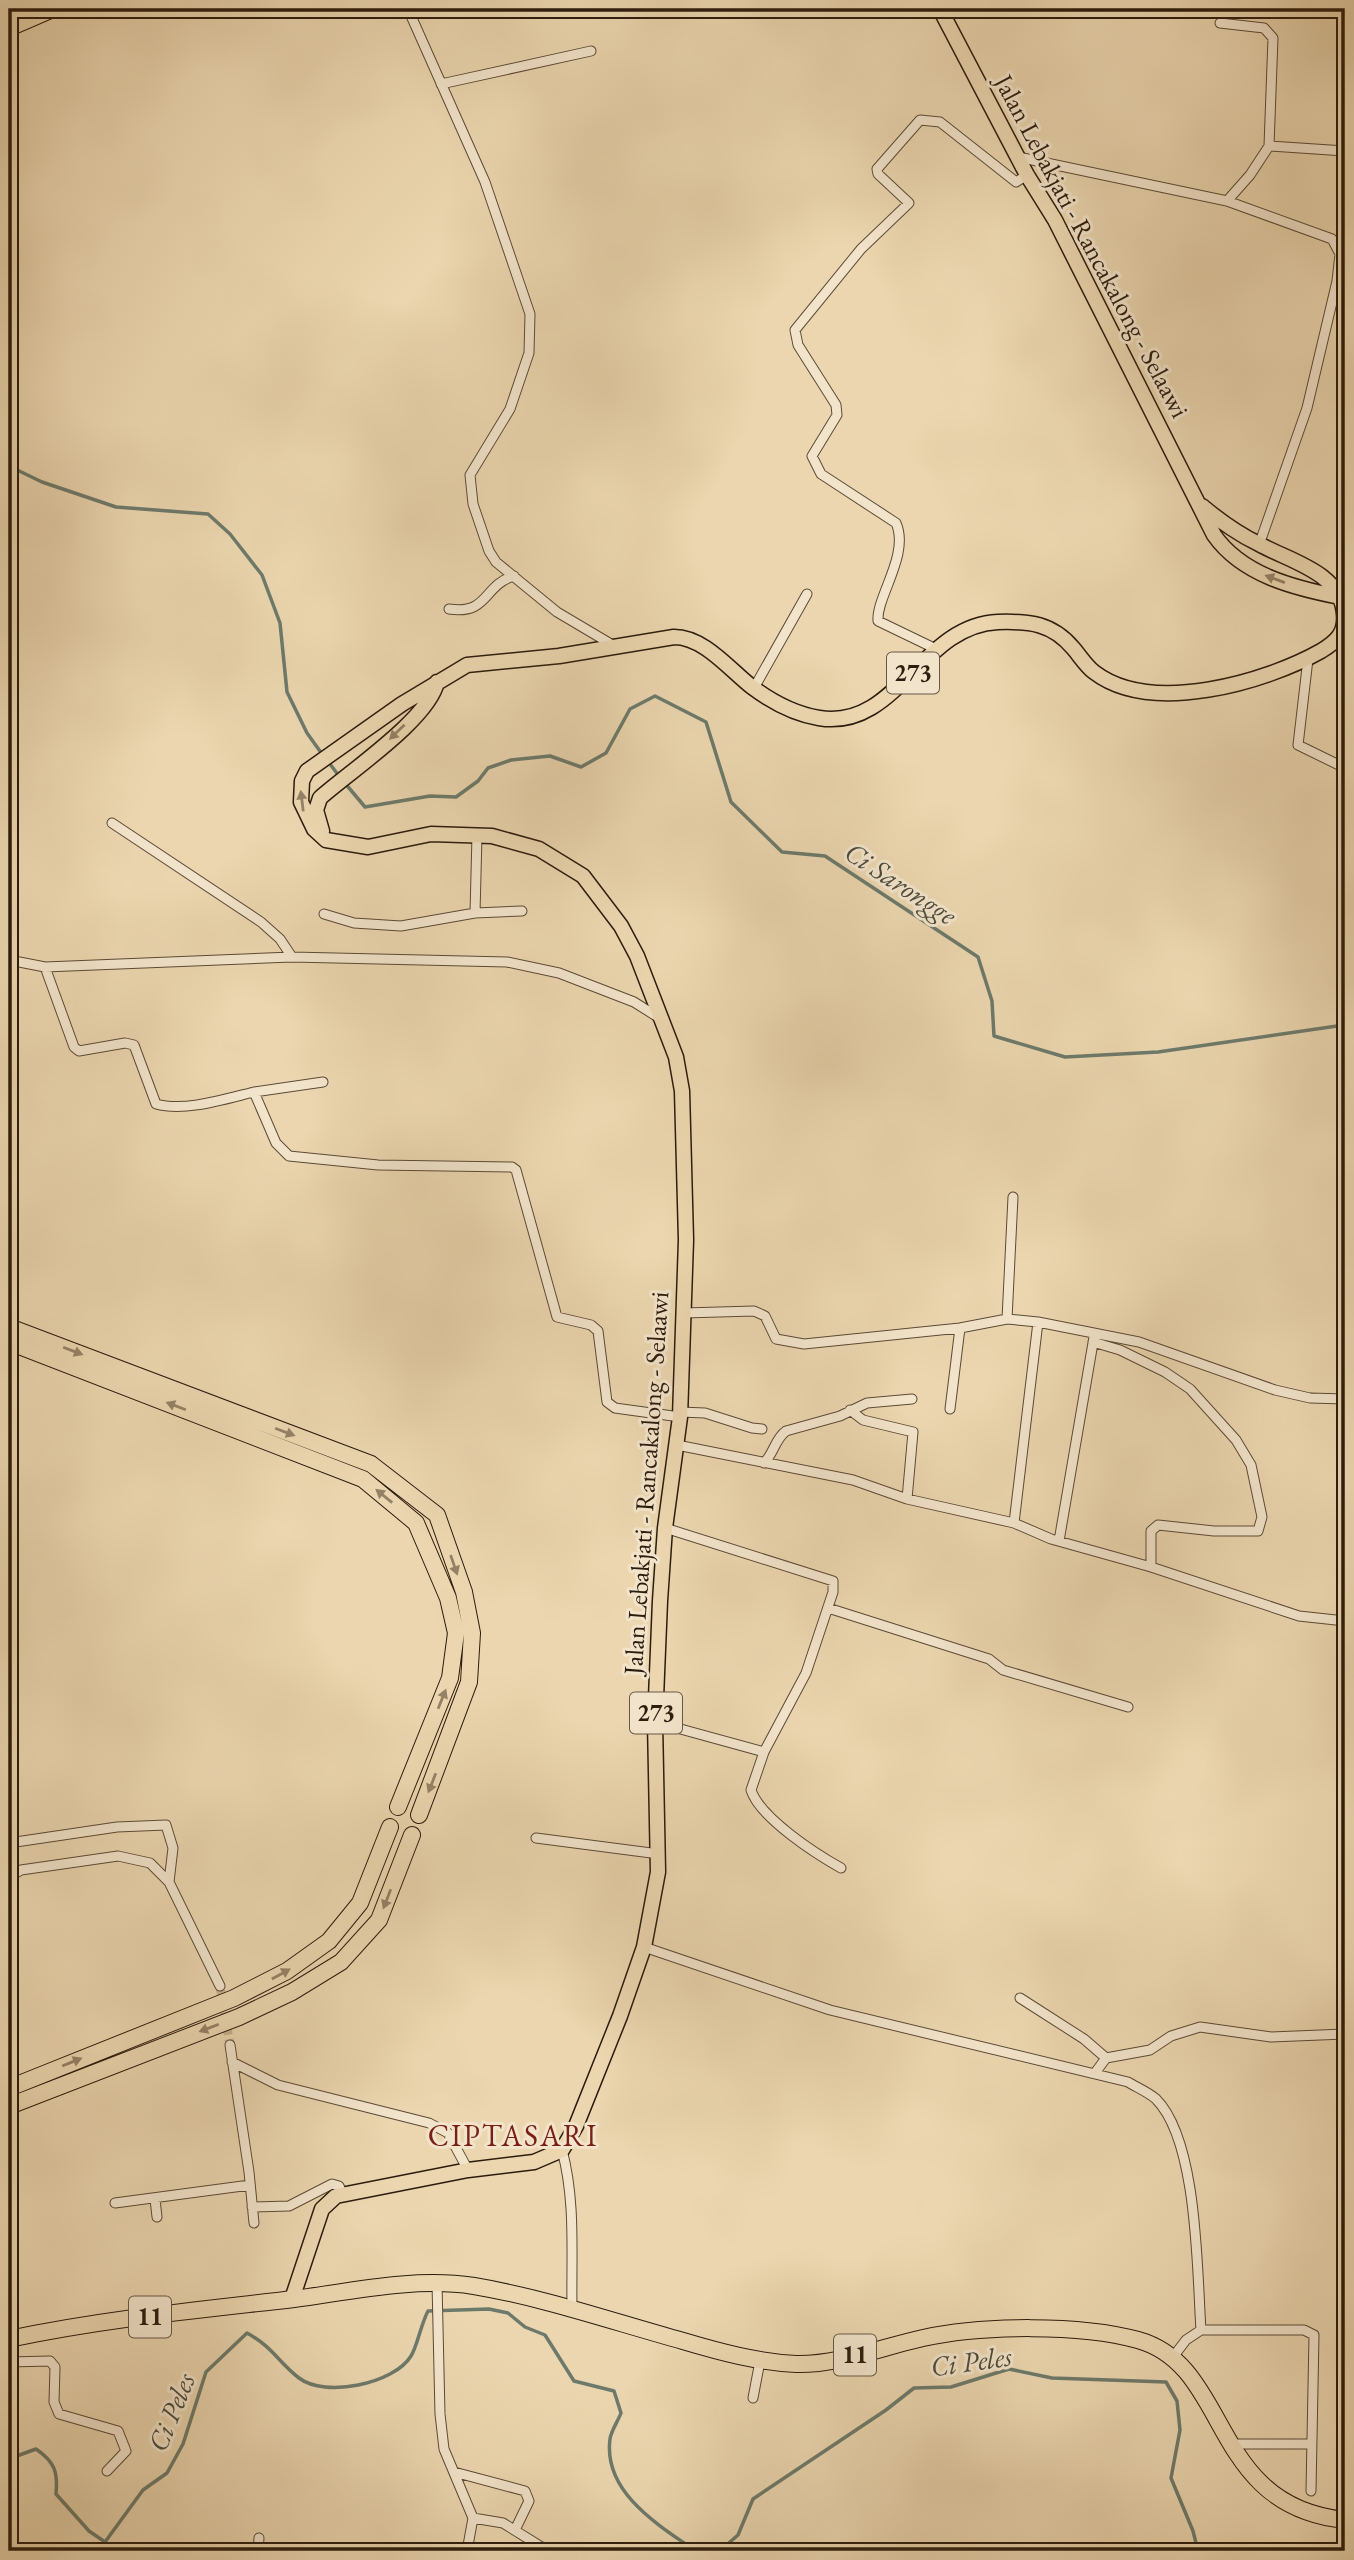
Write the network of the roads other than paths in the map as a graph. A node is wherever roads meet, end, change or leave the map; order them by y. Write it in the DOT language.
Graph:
graph roads {
  1 [pos="53,9"];
  2 [pos="408,9"];
  3 [pos="940,9"];
  4 [pos="1220,23"];
  5 [pos="9,28"];
  6 [pos="591,51"];
  7 [pos="441,84"];
  8 [pos="1269,146"];
  9 [pos="1345,151"];
  10 [pos="1018,157"];
  11 [pos="1027,175"];
  12 [pos="1227,201"];
  13 [pos="1343,254"];
  14 [pos="1202,506"];
  15 [pos="1259,544"];
  16 [pos="514,576"];
  17 [pos="807,594"];
  18 [pos="1343,606"];
  19 [pos="449,609"];
  20 [pos="618,648"];
  21 [pos="934,648"];
  22 [pos="1308,659"];
  23 [pos="437,682"];
  24 [pos="754,688"];
  25 [pos="1345,768"];
  26 [pos="111,823"];
  27 [pos="477,835"];
  28 [pos="326,840"];
  29 [pos="522,911"];
  30 [pos="475,913"];
  31 [pos="324,914"];
  32 [pos="292,957"];
  33 [pos="9,960"];
  34 [pos="45,967"];
  35 [pos="662,1020"];
  36 [pos="323,1082"];
  37 [pos="254,1092"];
  38 [pos="1013,1197"];
  39 [pos="684,1313"];
  40 [pos="1007,1319"];
  41 [pos="1038,1322"];
  42 [pos="9,1327"];
  43 [pos="960,1328"];
  44 [pos="1093,1339"];
  45 [pos="9,1342"];
  46 [pos="1139,1342"];
  47 [pos="1120,1349"];
  48 [pos="912,1399"];
  49 [pos="1345,1399"];
  50 [pos="950,1409"];
  51 [pos="850,1410"];
  52 [pos="680,1415"];
  53 [pos="762,1429"];
  54 [pos="677,1445"];
  55 [pos="764,1463"];
  56 [pos="906,1499"];
  57 [pos="1014,1523"];
  58 [pos="665,1528"];
  59 [pos="1059,1541"];
  60 [pos="1151,1567"];
  61 [pos="828,1608"];
  62 [pos="1345,1621"];
  63 [pos="1128,1707"];
  64 [pos="655,1723"];
  65 [pos="764,1752"];
  66 [pos="398,1807"];
  67 [pos="419,1815"];
  68 [pos="390,1827"];
  69 [pos="412,1835"];
  70 [pos="536,1838"];
  71 [pos="9,1843"];
  72 [pos="659,1854"];
  73 [pos="841,1868"];
  74 [pos="9,1877"];
  75 [pos="169,1882"];
  76 [pos="644,1947"];
  77 [pos="220,1986"];
  78 [pos="1020,1998"];
  79 [pos="1345,2034"];
  80 [pos="230,2045"];
  81 [pos="1106,2058"];
  82 [pos="232,2062"];
  83 [pos="1095,2073"];
  84 [pos="9,2088"];
  85 [pos="9,2106"];
  86 [pos="562,2150"];
  87 [pos="468,2170"];
  88 [pos="250,2185"];
  89 [pos="342,2193"];
  90 [pos="155,2199"];
  91 [pos="115,2203"];
  92 [pos="252,2207"];
  93 [pos="157,2217"];
  94 [pos="254,2223"];
  95 [pos="437,2283"];
  96 [pos="292,2299"];
  97 [pos="572,2310"];
  98 [pos="1201,2330"];
  99 [pos="9,2339"];
  100 [pos="1172,2357"];
  101 [pos="9,2361"];
  102 [pos="761,2361"];
  103 [pos="754,2398"];
  104 [pos="1231,2444"];
  105 [pos="1312,2444"];
  106 [pos="107,2471"];
  107 [pos="454,2472"];
  108 [pos="1311,2491"];
  109 [pos="473,2518"];
  110 [pos="1345,2521"];
  111 [pos="515,2530"];
  112 [pos="259,2538"];
  113 [pos="258,2551"];
  114 [pos="467,2551"];
  115 [pos="548,2551"];
  1 -- 5 [label="highway"];
  2 -- 7 [label="street"];
  3 -- 10 [label="main road, Jalan Lebakjati - Rancakalong - Selaawi"];
  4 -- 8 [label="street"];
  6 -- 7 [label="street"];
  7 -- 16 [label="street"];
  8 -- 9 [label="street"];
  8 -- 12 [label="street"];
  10 -- 11 [label="main road, Jalan Lebakjati - Rancakalong - Selaawi"];
  10 -- 12 [label="street"];
  11 -- 14 [label="main road, Jalan Lebakjati - Rancakalong - Selaawi"];
  11 -- 21 [label="street"];
  12 -- 13 [label="street"];
  13 -- 15 [label="street"];
  14 -- 15 [label="main road, Jalan Lebakjati - Rancakalong - Selaawi"];
  18 -- 14 [label="main road, Jalan Lebakjati - Rancakalong - Selaawi, one-way"];
  15 -- 18 [label="main road, Jalan Lebakjati - Rancakalong - Selaawi"];
  16 -- 19 [label="street"];
  16 -- 20 [label="street"];
  17 -- 24 [label="street"];
  18 -- 22 [label="main road, 273"];
  20 -- 23 [label="main road, 273"];
  20 -- 24 [label="main road, 273"];
  21 -- 22 [label="main road, 273"];
  21 -- 24 [label="main road, 273"];
  22 -- 25 [label="street"];
  23 -- 28 [label="main road, 273, one-way"];
  28 -- 23 [label="main road, 273, one-way"];
  26 -- 32 [label="street"];
  27 -- 28 [label="main road, Jalan Lebakjati - Rancakalong - Selaawi / 273"];
  27 -- 30 [label="street"];
  27 -- 35 [label="main road, Jalan Lebakjati - Rancakalong - Selaawi / 273"];
  29 -- 30 [label="street"];
  30 -- 31 [label="street"];
  32 -- 34 [label="street"];
  32 -- 35 [label="street"];
  33 -- 34 [label="street"];
  34 -- 37 [label="street"];
  35 -- 39 [label="main road, Jalan Lebakjati - Rancakalong - Selaawi / 273"];
  36 -- 37 [label="street"];
  37 -- 52 [label="street"];
  38 -- 40 [label="street"];
  39 -- 43 [label="street"];
  39 -- 52 [label="main road, Jalan Lebakjati - Rancakalong - Selaawi / 273"];
  40 -- 41 [label="street"];
  40 -- 43 [label="street"];
  41 -- 44 [label="street"];
  41 -- 57 [label="street"];
  42 -- 67 [label="highway, one-way"];
  43 -- 50 [label="street"];
  44 -- 46 [label="street"];
  44 -- 47 [label="street"];
  44 -- 59 [label="street"];
  66 -- 45 [label="highway, one-way"];
  46 -- 47 [label="street"];
  46 -- 49 [label="street"];
  47 -- 60 [label="street"];
  48 -- 51 [label="street"];
  51 -- 55 [label="street"];
  51 -- 56 [label="street"];
  52 -- 53 [label="street"];
  52 -- 54 [label="main road, Jalan Lebakjati - Rancakalong - Selaawi / 273"];
  54 -- 55 [label="street"];
  54 -- 58 [label="main road, Jalan Lebakjati - Rancakalong - Selaawi / 273"];
  55 -- 56 [label="street"];
  56 -- 57 [label="street"];
  57 -- 59 [label="street"];
  58 -- 61 [label="street"];
  58 -- 64 [label="main road, Jalan Lebakjati - Rancakalong - Selaawi / 273"];
  59 -- 60 [label="street"];
  60 -- 62 [label="street"];
  61 -- 63 [label="street"];
  61 -- 65 [label="street"];
  64 -- 65 [label="street"];
  64 -- 72 [label="main road, Jalan Lebakjati - Rancakalong - Selaawi / 273"];
  65 -- 73 [label="street"];
  84 -- 68 [label="highway, one-way"];
  69 -- 85 [label="highway, one-way"];
  70 -- 72 [label="street"];
  71 -- 75 [label="street"];
  72 -- 76 [label="main road, Jalan Lebakjati - Rancakalong - Selaawi / 273"];
  74 -- 75 [label="street"];
  75 -- 77 [label="street"];
  76 -- 83 [label="street"];
  76 -- 86 [label="main road, Jalan Lebakjati - Rancakalong - Selaawi / 273"];
  78 -- 81 [label="street"];
  79 -- 81 [label="street"];
  80 -- 82 [label="street"];
  81 -- 83 [label="street"];
  82 -- 87 [label="street"];
  82 -- 88 [label="street"];
  83 -- 98 [label="street"];
  86 -- 87 [label="main road"];
  86 -- 97 [label="street"];
  87 -- 89 [label="main road"];
  88 -- 90 [label="street"];
  88 -- 92 [label="street"];
  89 -- 92 [label="street"];
  89 -- 96 [label="main road"];
  90 -- 91 [label="street"];
  90 -- 93 [label="street"];
  92 -- 94 [label="street"];
  95 -- 96 [label="highway, 11"];
  95 -- 97 [label="highway, 11"];
  95 -- 107 [label="street"];
  96 -- 99 [label="highway, 11"];
  97 -- 102 [label="highway, 11"];
  98 -- 100 [label="street"];
  98 -- 105 [label="street"];
  100 -- 102 [label="highway, 11"];
  100 -- 104 [label="highway, 11"];
  101 -- 106 [label="street"];
  102 -- 103 [label="street"];
  104 -- 105 [label="street"];
  104 -- 110 [label="highway, 11"];
  105 -- 108 [label="street"];
  107 -- 109 [label="street"];
  107 -- 111 [label="street"];
  109 -- 111 [label="street"];
  109 -- 114 [label="street"];
  111 -- 115 [label="street"];
  112 -- 113 [label="street"];
}
